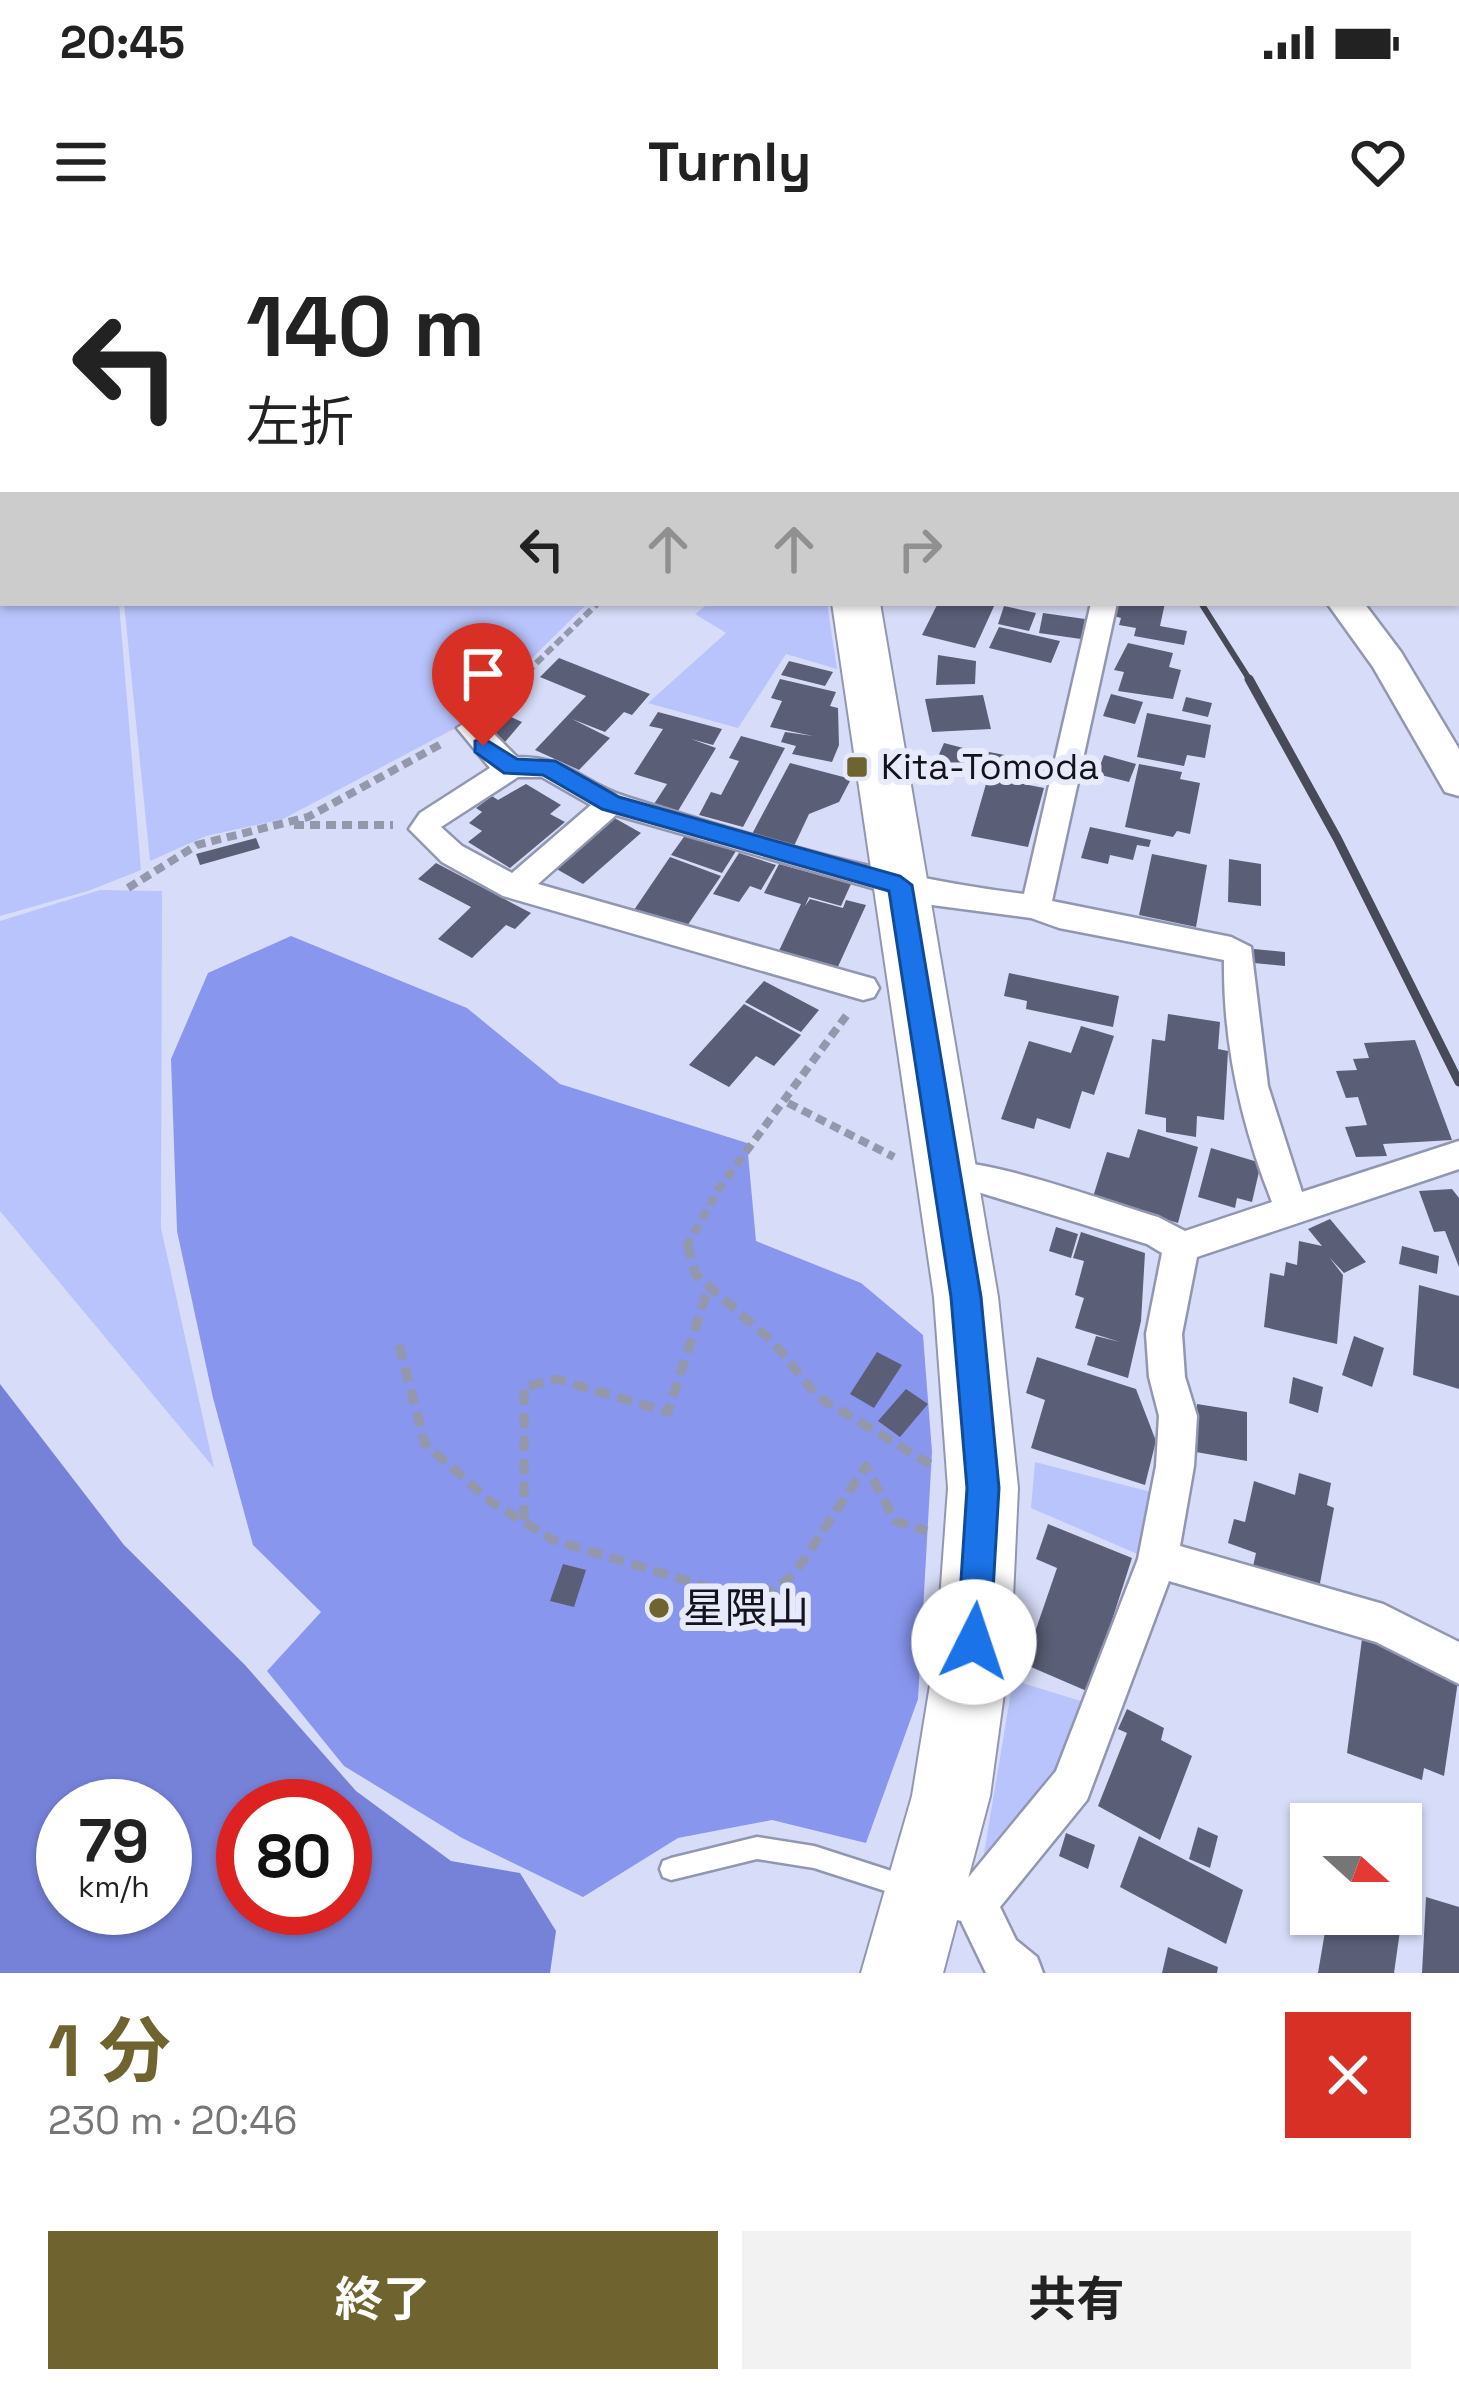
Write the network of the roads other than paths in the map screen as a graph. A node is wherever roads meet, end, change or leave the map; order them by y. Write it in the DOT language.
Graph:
graph roads {
  1 [pos="856,606"];
  2 [pos="1103,606"];
  3 [pos="1347,606"];
  4 [pos="471,728"];
  5 [pos="512,767"];
  6 [pos="1459,782"];
  7 [pos="611,803"];
  8 [pos="900,885"];
  9 [pos="514,888"];
  10 [pos="1036,907"];
  11 [pos="862,988"];
  12 [pos="1459,1154"];
  13 [pos="946,1174"];
  14 [pos="1293,1212"];
  15 [pos="1181,1246"];
  16 [pos="1158,1559"];
  17 [pos="1459,1664"];
  18 [pos="671,1870"];
  19 [pos="949,1897"];
  20 [pos="902,1973"];
  21 [pos="1022,1973"];
  1 -- 8 [label="highway"];
  2 -- 10 [label="street"];
  3 -- 6 [label="street"];
  4 -- 5 [label="street"];
  5 -- 7 [label="street"];
  5 -- 9 [label="street"];
  7 -- 8 [label="street"];
  7 -- 9 [label="street"];
  8 -- 10 [label="street"];
  8 -- 13 [label="highway"];
  9 -- 11 [label="street"];
  10 -- 14 [label="street"];
  12 -- 14 [label="street"];
  13 -- 15 [label="street"];
  13 -- 19 [label="highway"];
  14 -- 15 [label="street"];
  15 -- 16 [label="street"];
  16 -- 17 [label="street"];
  16 -- 19 [label="street"];
  18 -- 19 [label="lane"];
  19 -- 20 [label="highway"];
  19 -- 21 [label="street"];
}
